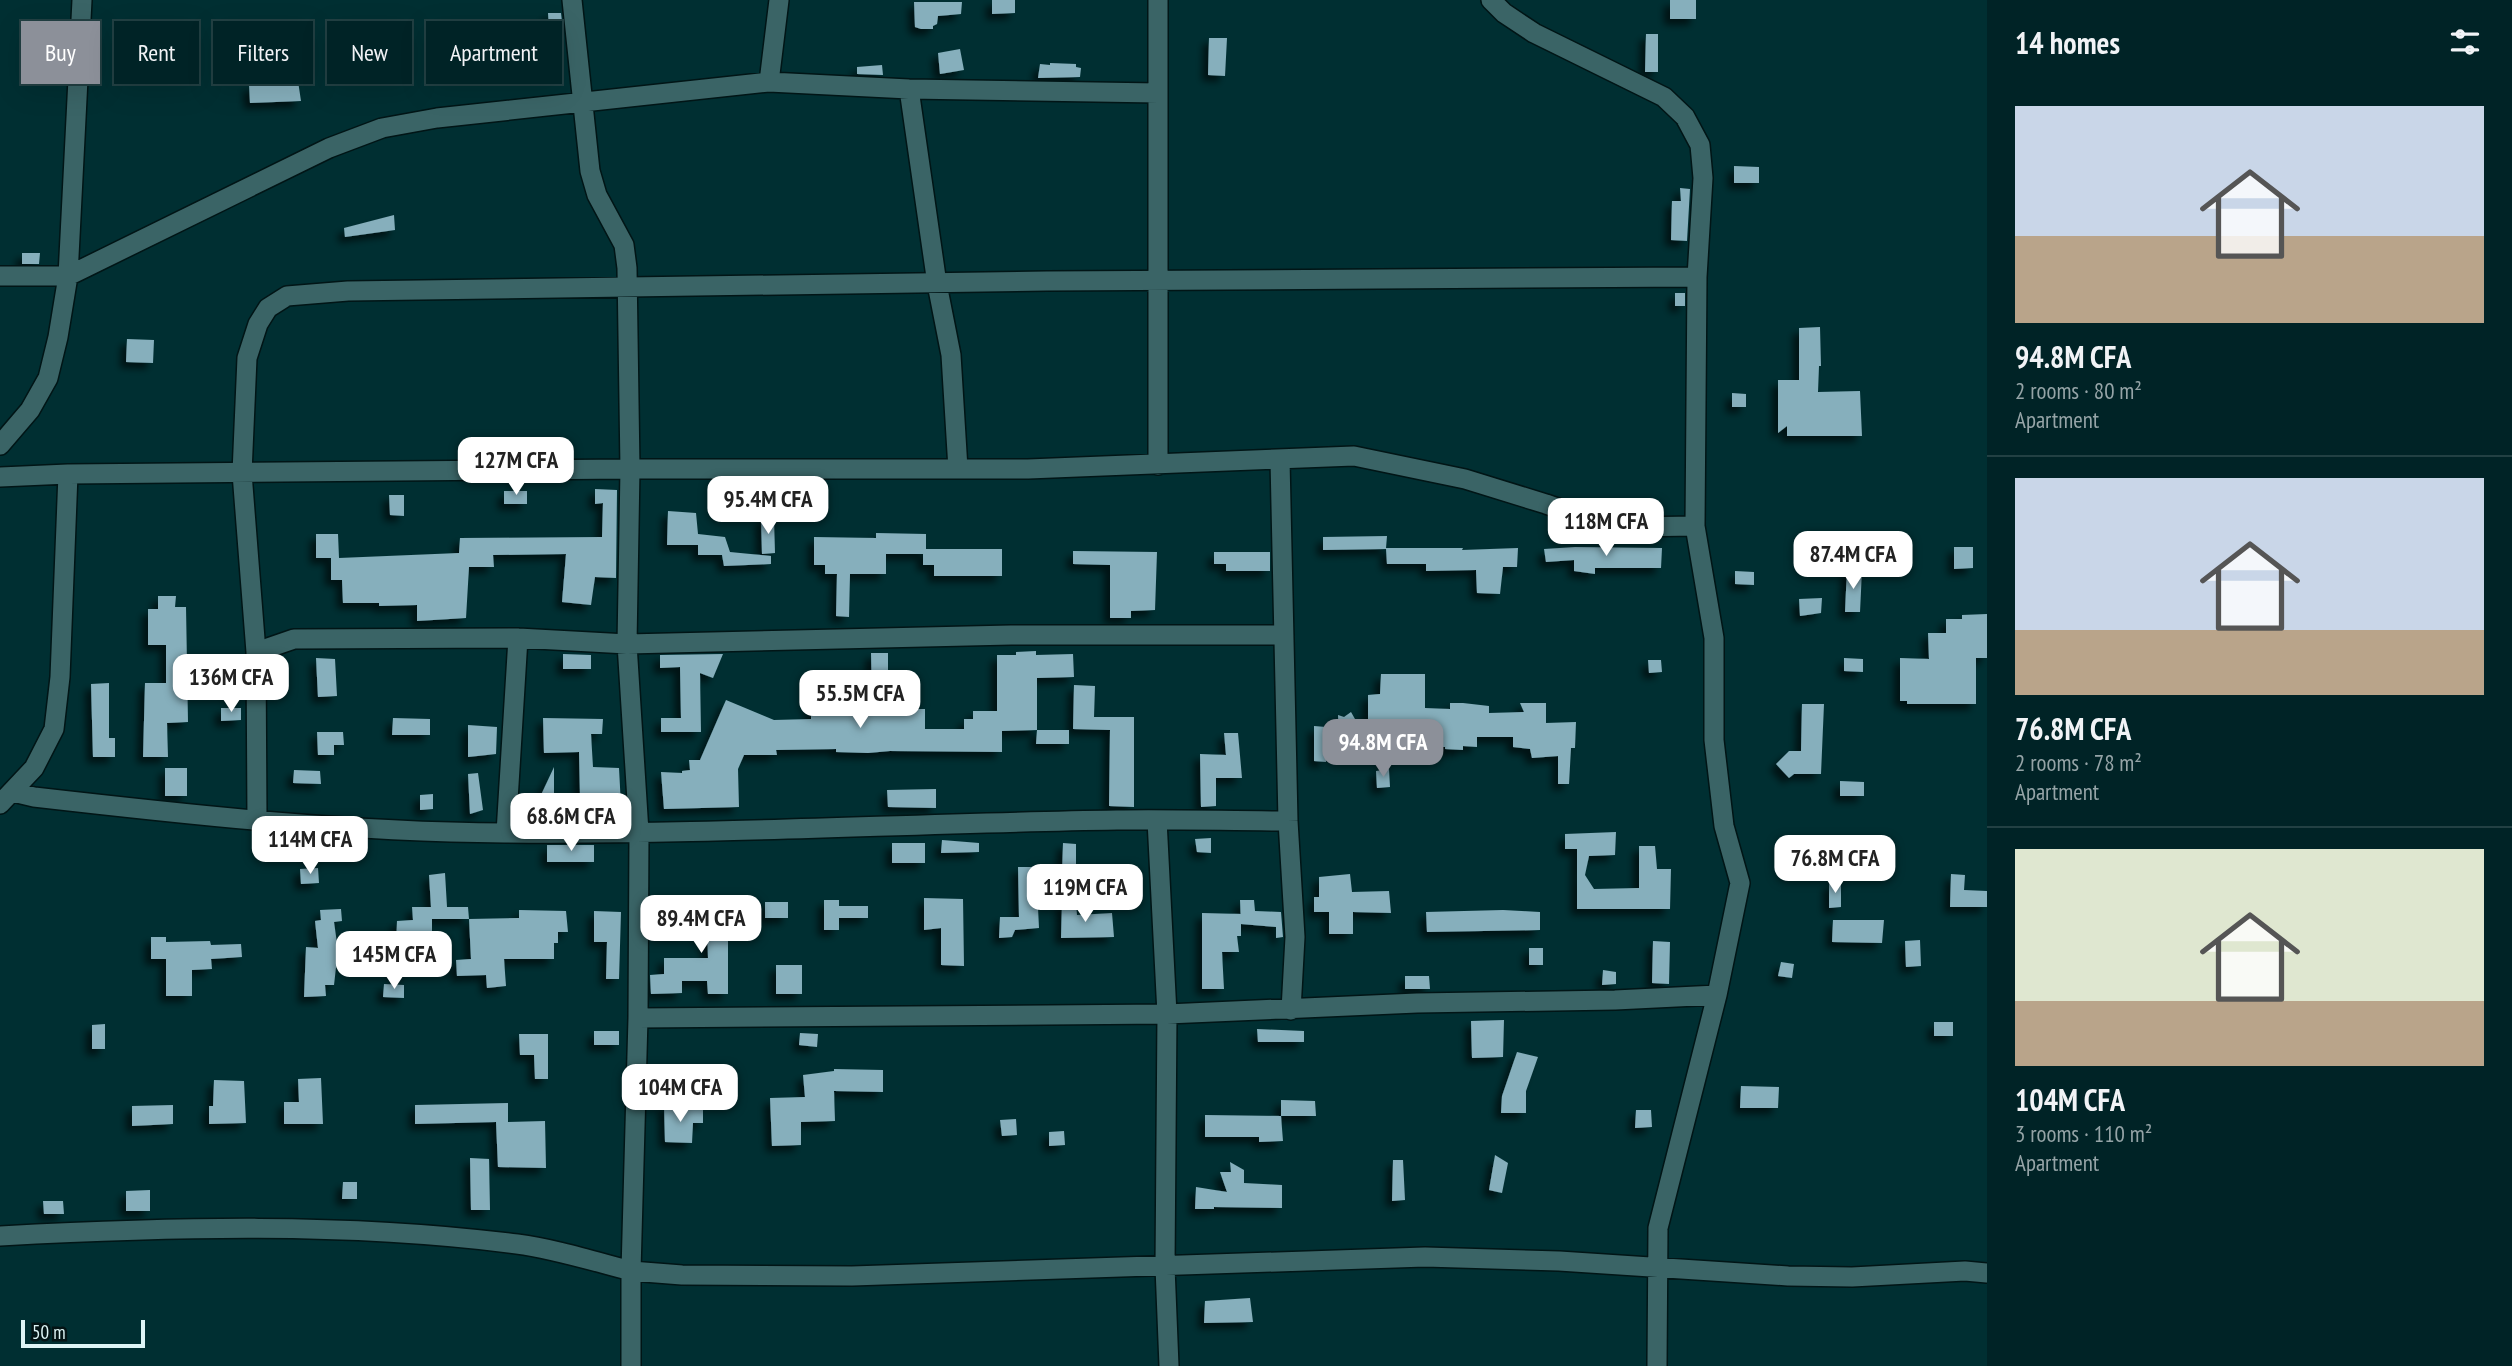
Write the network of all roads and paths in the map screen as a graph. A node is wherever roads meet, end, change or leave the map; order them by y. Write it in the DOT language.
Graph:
graph roads {
  1 [pos="82,0"];
  2 [pos="572,0"];
  3 [pos="779,0"];
  4 [pos="1158,0"];
  5 [pos="1490,0"];
  6 [pos="769,82"];
  7 [pos="909,89"];
  8 [pos="1158,93"];
  9 [pos="584,103"];
  10 [pos="0,276"];
  11 [pos="68,276"];
  12 [pos="1697,277"];
  13 [pos="1158,278"];
  14 [pos="937,284"];
  15 [pos="628,286"];
  16 [pos="0,445"];
  17 [pos="1280,460"];
  18 [pos="1158,465"];
  19 [pos="630,469"];
  20 [pos="958,469"];
  21 [pos="242,472"];
  22 [pos="68,474"];
  23 [pos="0,477"];
  24 [pos="1695,526"];
  25 [pos="1284,635"];
  26 [pos="518,638"];
  27 [pos="627,644"];
  28 [pos="256,652"];
  29 [pos="6,798"];
  30 [pos="257,820"];
  31 [pos="1157,820"];
  32 [pos="1288,821"];
  33 [pos="639,831"];
  34 [pos="506,833"];
  35 [pos="1717,995"];
  36 [pos="1291,1010"];
  37 [pos="1167,1014"];
  38 [pos="638,1018"];
  39 [pos="0,1236"];
  40 [pos="1164,1267"];
  41 [pos="1656,1269"];
  42 [pos="631,1271"];
  43 [pos="1987,1273"];
  44 [pos="631,1366"];
  45 [pos="1169,1366"];
  46 [pos="1657,1366"];
  1 -- 11 [label="street"];
  2 -- 9 [label="street"];
  3 -- 6 [label="street"];
  4 -- 8 [label="street"];
  5 -- 12 [label="street"];
  6 -- 7 [label="street"];
  6 -- 9 [label="street"];
  7 -- 8 [label="street"];
  7 -- 14 [label="street"];
  8 -- 13 [label="street"];
  9 -- 11 [label="street"];
  9 -- 15 [label="street"];
  10 -- 11 [label="street"];
  11 -- 16 [label="street"];
  12 -- 13 [label="street"];
  12 -- 24 [label="street"];
  13 -- 14 [label="street"];
  13 -- 18 [label="street"];
  14 -- 15 [label="street"];
  14 -- 20 [label="street"];
  15 -- 19 [label="street"];
  15 -- 21 [label="street"];
  17 -- 18 [label="street"];
  17 -- 24 [label="street"];
  17 -- 25 [label="street"];
  18 -- 20 [label="street"];
  19 -- 20 [label="street"];
  19 -- 21 [label="street"];
  19 -- 27 [label="street"];
  21 -- 22 [label="street"];
  21 -- 28 [label="street"];
  22 -- 23 [label="street"];
  22 -- 29 [label="street"];
  24 -- 35 [label="street"];
  25 -- 27 [label="street"];
  25 -- 32 [label="street"];
  26 -- 27 [label="street"];
  26 -- 28 [label="street"];
  26 -- 34 [label="street"];
  27 -- 33 [label="street"];
  28 -- 30 [label="street"];
  29 -- 30 [label="street"];
  30 -- 34 [label="street"];
  31 -- 32 [label="street"];
  31 -- 33 [label="street"];
  31 -- 37 [label="street"];
  32 -- 36 [label="street"];
  33 -- 34 [label="street"];
  33 -- 38 [label="street"];
  35 -- 36 [label="street"];
  35 -- 41 [label="street"];
  36 -- 37 [label="street"];
  37 -- 38 [label="street"];
  37 -- 40 [label="street"];
  38 -- 42 [label="street"];
  39 -- 42 [label="street"];
  40 -- 41 [label="street"];
  40 -- 42 [label="street"];
  40 -- 45 [label="street"];
  41 -- 43 [label="street"];
  41 -- 46 [label="street"];
  42 -- 44 [label="street"];
}
